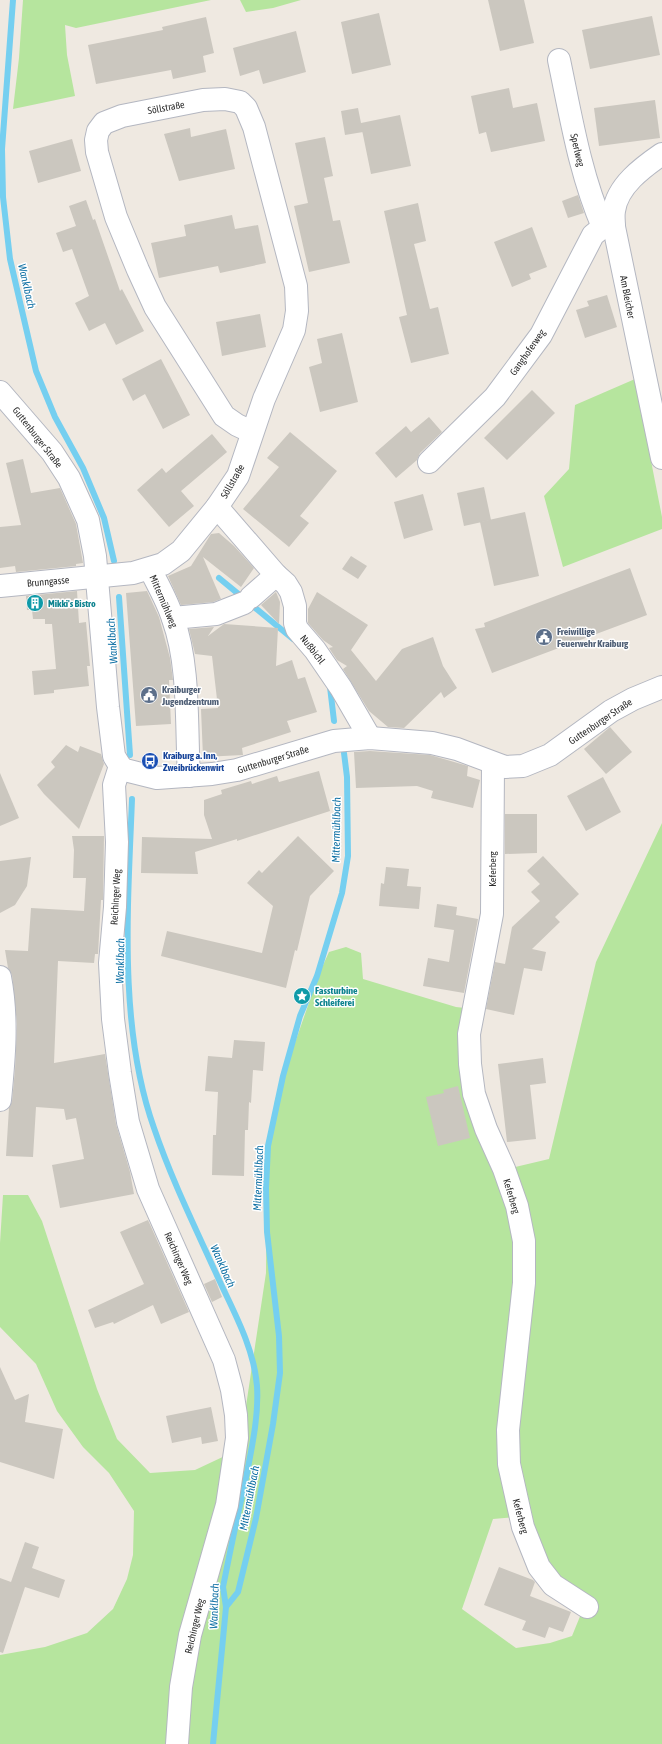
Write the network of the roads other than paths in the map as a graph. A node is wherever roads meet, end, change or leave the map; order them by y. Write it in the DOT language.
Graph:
graph roads {
  1 [pos="559,60"];
  2 [pos="662,154"];
  3 [pos="608,227"];
  4 [pos="0,392"];
  5 [pos="252,432"];
  6 [pos="662,458"];
  7 [pos="429,462"];
  8 [pos="217,507"];
  9 [pos="150,569"];
  10 [pos="276,575"];
  11 [pos="96,576"];
  12 [pos="0,586"];
  13 [pos="173,618"];
  14 [pos="662,687"];
  15 [pos="370,738"];
  16 [pos="493,764"];
  17 [pos="120,766"];
  18 [pos="189,776"];
  19 [pos="0,978"];
  20 [pos="0,1100"];
  21 [pos="586,1607"];
  22 [pos="177,1744"];
  1 -- 3 [label="street, Sperlweg"];
  2 -- 3 [label="street, Am Bleicher"];
  3 -- 6 [label="street, Am Bleicher"];
  3 -- 7 [label="street, Ganghoferweg"];
  4 -- 11 [label="street, Guttenburger Straße"];
  5 -- 5 [label="street, Söllstraße"];
  5 -- 8 [label="street, Söllstraße"];
  8 -- 9 [label="street, Mittermühlweg"];
  8 -- 10 [label="street, Nußbichl"];
  9 -- 11 [label="street, Mittermühlweg"];
  9 -- 13 [label="street, Mittermühlweg"];
  10 -- 13 [label="street"];
  10 -- 15 [label="street, Nußbichl"];
  11 -- 12 [label="street, Brunngasse"];
  11 -- 17 [label="street, Guttenburger Straße"];
  13 -- 18 [label="street, Mittermühlweg"];
  14 -- 16 [label="street, Guttenburger Straße"];
  15 -- 16 [label="street, Guttenburger Straße"];
  15 -- 18 [label="street, Guttenburger Straße"];
  16 -- 21 [label="street, Keferberg"];
  17 -- 18 [label="street, Guttenburger Straße"];
  17 -- 22 [label="street, Reichinger Weg"];
  19 -- 20 [label="street"];
}
